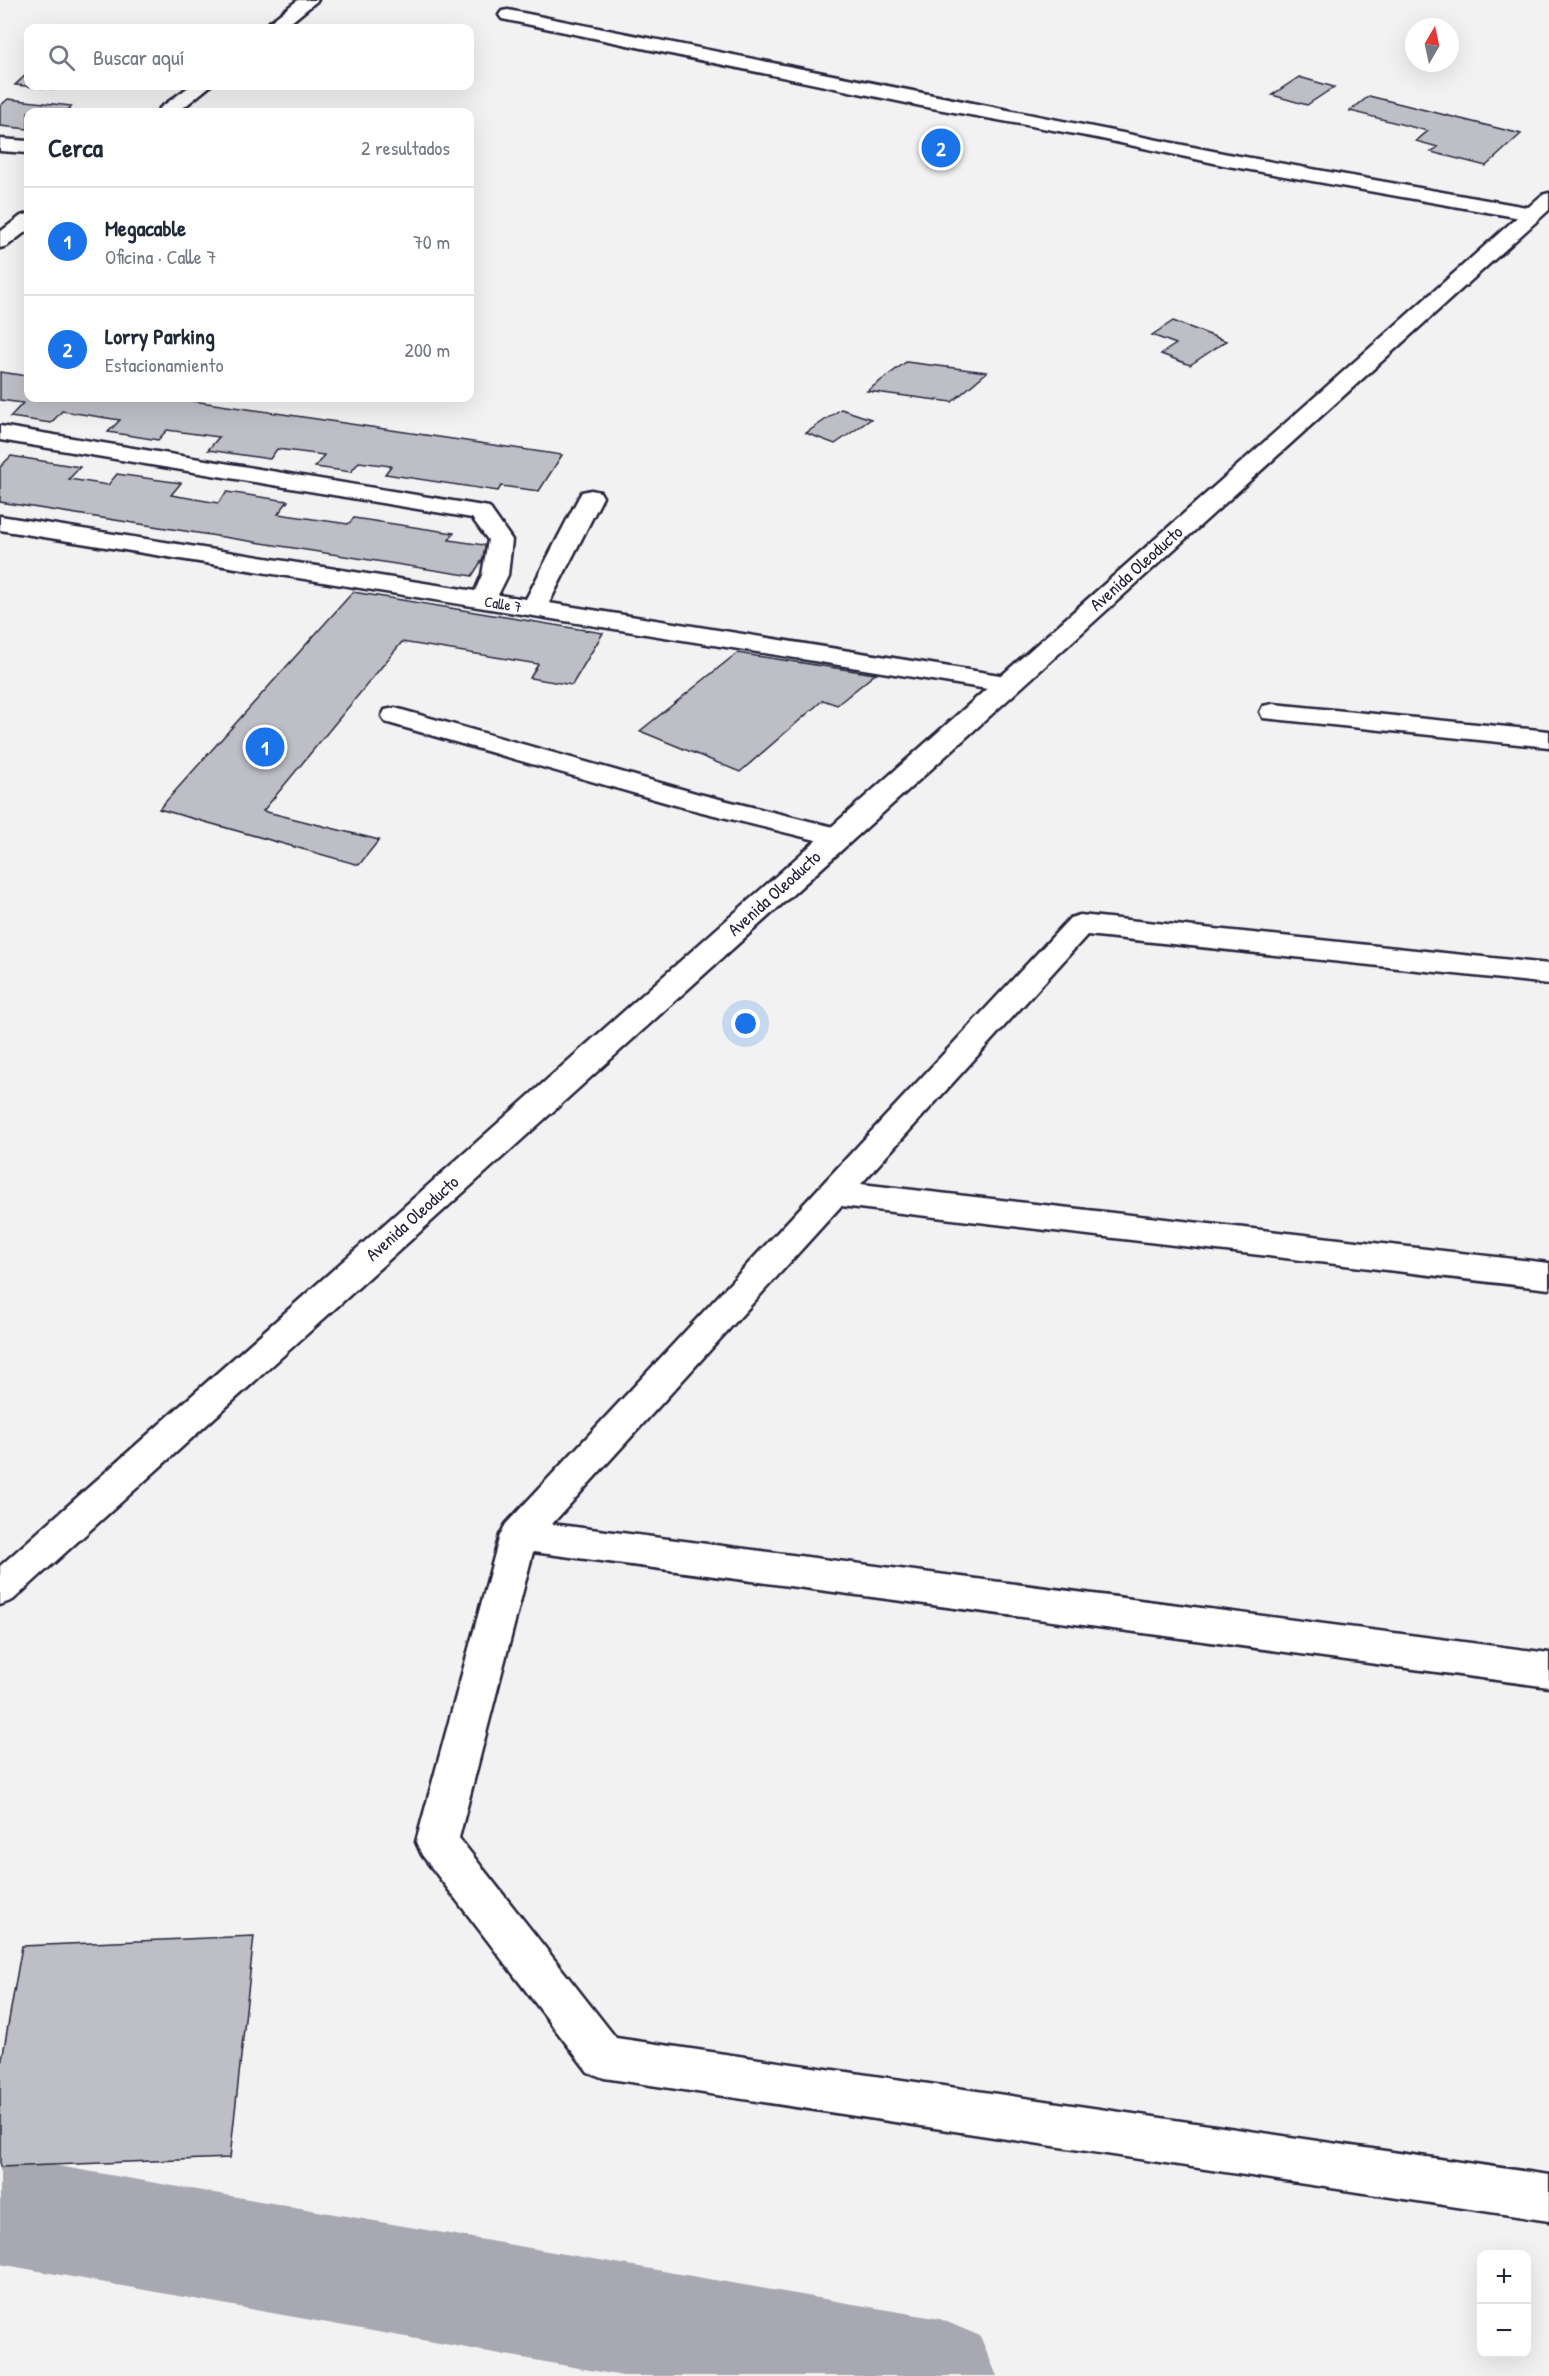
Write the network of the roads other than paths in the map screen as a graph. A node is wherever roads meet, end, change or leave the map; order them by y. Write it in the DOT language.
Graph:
graph roads {
  1 [pos="309,0"];
  2 [pos="508,15"];
  3 [pos="278,24"];
  4 [pos="196,90"];
  5 [pos="172,108"];
  6 [pos="0,145"];
  7 [pos="24,147"];
  8 [pos="1541,206"];
  9 [pos="24,223"];
  10 [pos="0,242"];
  11 [pos="0,433"];
  12 [pos="591,497"];
  13 [pos="0,523"];
  14 [pos="483,601"];
  15 [pos="534,608"];
  16 [pos="1006,684"];
  17 [pos="1273,712"];
  18 [pos="395,716"];
  19 [pos="1549,739"];
  20 [pos="836,836"];
  21 [pos="1549,974"];
  22 [pos="832,1193"];
  23 [pos="1549,1276"];
  24 [pos="519,1535"];
  25 [pos="0,1589"];
  26 [pos="1549,1670"];
  27 [pos="1549,2198"];
  1 -- 3 [label="main road"];
  2 -- 8 [label="main road"];
  4 -- 5 [label="main road"];
  6 -- 7 [label="main road"];
  8 -- 16 [label="main road, Avenida Oleoducto"];
  9 -- 10 [label="main road"];
  11 -- 14 [label="main road"];
  12 -- 15 [label="main road"];
  13 -- 14 [label="main road, Calle 7"];
  14 -- 15 [label="main road, Calle 7"];
  15 -- 16 [label="main road, Calle 7"];
  16 -- 20 [label="main road, Avenida Oleoducto"];
  17 -- 19 [label="main road"];
  18 -- 20 [label="main road"];
  20 -- 25 [label="main road, Avenida Oleoducto"];
  21 -- 22 [label="main road"];
  22 -- 23 [label="main road"];
  22 -- 24 [label="main road"];
  24 -- 26 [label="main road"];
  24 -- 27 [label="main road"];
}
